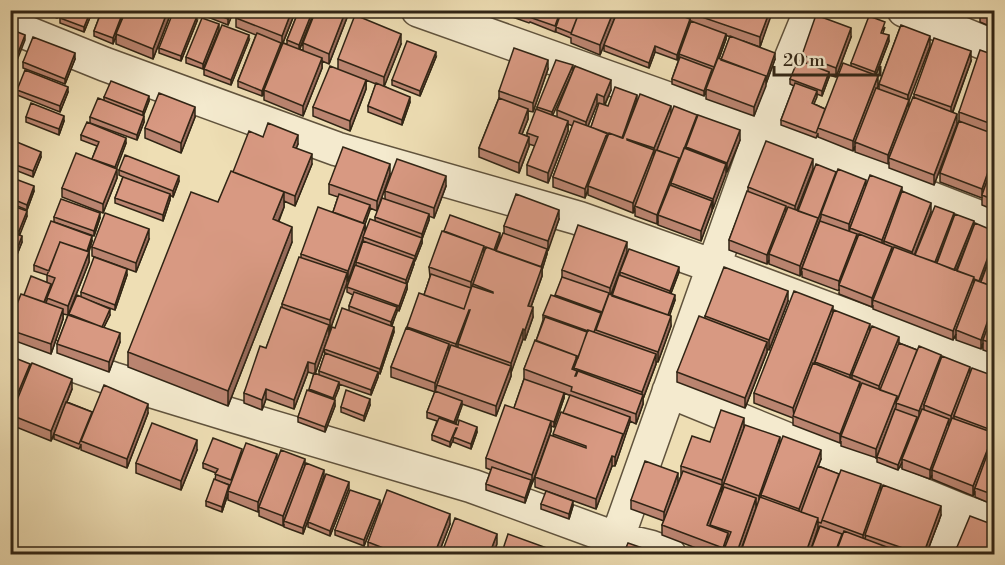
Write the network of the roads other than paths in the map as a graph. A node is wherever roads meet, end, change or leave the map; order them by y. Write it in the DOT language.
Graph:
graph roads {
  1 [pos="418,10"];
  2 [pos="811,10"];
  3 [pos="903,10"];
  4 [pos="10,26"];
  5 [pos="994,47"];
  6 [pos="761,132"];
  7 [pos="994,223"];
  8 [pos="714,266"];
  9 [pos="10,342"];
  10 [pos="994,371"];
  11 [pos="669,392"];
  12 [pos="962,511"];
  13 [pos="994,523"];
  14 [pos="617,539"];
  15 [pos="669,555"];
  16 [pos="944,555"];
  1 -- 6 [label="street"];
  2 -- 6 [label="street"];
  3 -- 5 [label="street"];
  4 -- 8 [label="street"];
  6 -- 7 [label="street"];
  6 -- 8 [label="street"];
  8 -- 10 [label="street"];
  8 -- 11 [label="street"];
  9 -- 14 [label="street"];
  11 -- 12 [label="street"];
  11 -- 14 [label="street"];
  12 -- 13 [label="street"];
  12 -- 16 [label="street"];
  14 -- 15 [label="street"];
}
